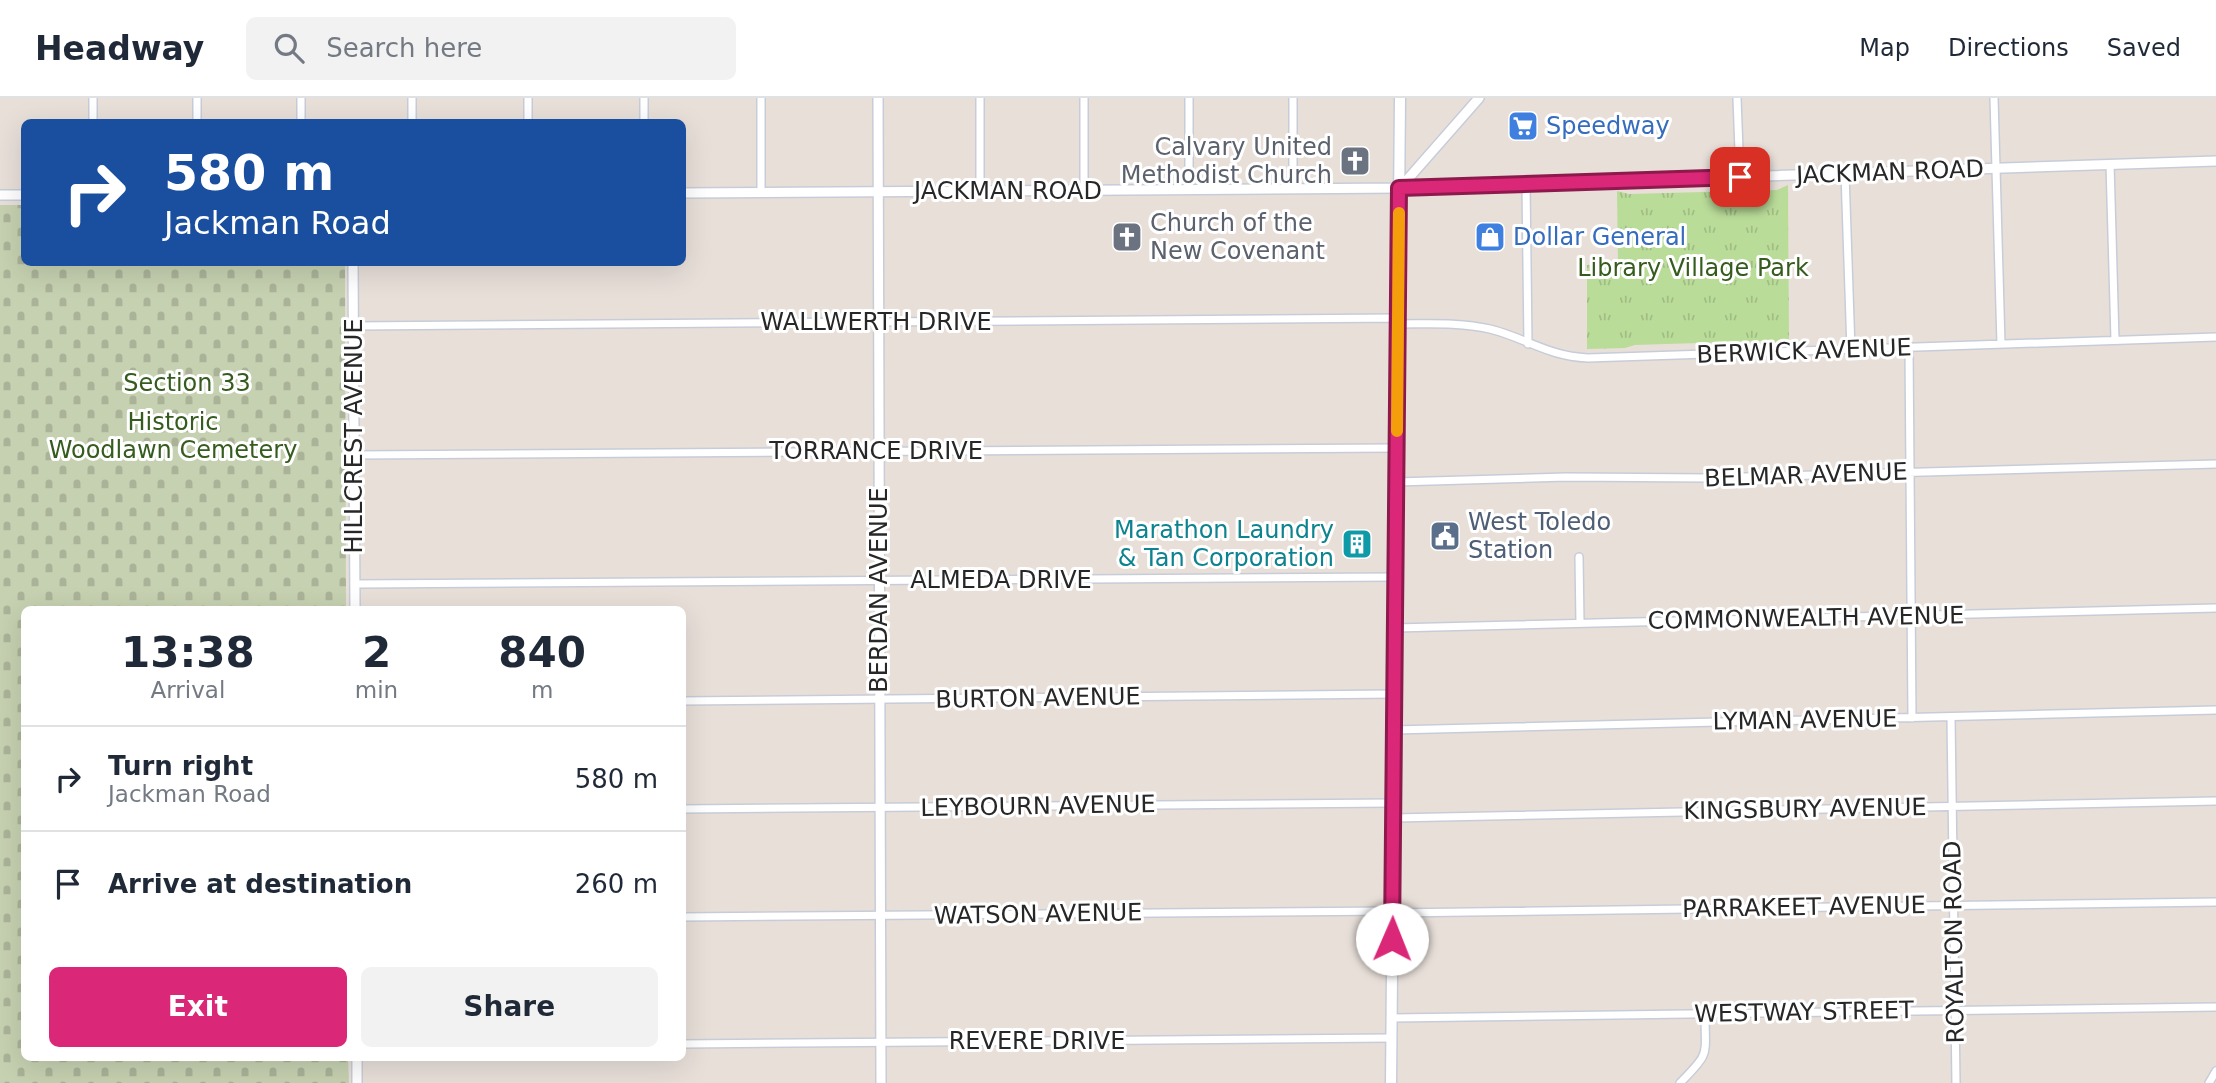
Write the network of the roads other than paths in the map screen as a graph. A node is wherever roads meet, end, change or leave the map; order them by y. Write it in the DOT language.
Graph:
graph roads {
  1 [pos="93,98"];
  2 [pos="197,98"];
  3 [pos="301,98"];
  4 [pos="412,98"];
  5 [pos="528,98"];
  6 [pos="644,98"];
  7 [pos="761,98"];
  8 [pos="878,98"];
  9 [pos="980,98"];
  10 [pos="1084,98"];
  11 [pos="1189,98"];
  12 [pos="1293,98"];
  13 [pos="1400,98"];
  14 [pos="1479,98"];
  15 [pos="1737,98"];
  16 [pos="1993,98"];
  17 [pos="93,119"];
  18 [pos="197,119"];
  19 [pos="301,119"];
  20 [pos="412,119"];
  21 [pos="528,119"];
  22 [pos="644,119"];
  23 [pos="2216,161"];
  24 [pos="2110,164"];
  25 [pos="1996,168"];
  26 [pos="1845,173"];
  27 [pos="1740,177"];
  28 [pos="1525,184"];
  29 [pos="1399,188"];
  30 [pos="1293,189"];
  31 [pos="1084,190"];
  32 [pos="1189,190"];
  33 [pos="980,191"];
  34 [pos="761,192"];
  35 [pos="878,192"];
  36 [pos="686,193"];
  37 [pos="0,195"];
  38 [pos="21,195"];
  39 [pos="353,266"];
  40 [pos="1398,321"];
  41 [pos="878,322"];
  42 [pos="354,326"];
  43 [pos="2216,337"];
  44 [pos="2115,340"];
  45 [pos="1528,344"];
  46 [pos="2001,344"];
  47 [pos="1909,348"];
  48 [pos="1851,350"];
  49 [pos="1397,447"];
  50 [pos="879,452"];
  51 [pos="354,456"];
  52 [pos="2216,464"];
  53 [pos="1910,472"];
  54 [pos="1396,482"];
  55 [pos="1578,557"];
  56 [pos="1396,577"];
  57 [pos="879,580"];
  58 [pos="355,584"];
  59 [pos="355,606"];
  60 [pos="2216,608"];
  61 [pos="1911,616"];
  62 [pos="1580,623"];
  63 [pos="1395,628"];
  64 [pos="1394,694"];
  65 [pos="880,699"];
  66 [pos="686,701"];
  67 [pos="2216,710"];
  68 [pos="1951,717"];
  69 [pos="1912,718"];
  70 [pos="1394,730"];
  71 [pos="2216,801"];
  72 [pos="1393,803"];
  73 [pos="1952,806"];
  74 [pos="880,807"];
  75 [pos="686,809"];
  76 [pos="1393,818"];
  77 [pos="2216,902"];
  78 [pos="1954,905"];
  79 [pos="1393,912"];
  80 [pos="880,916"];
  81 [pos="686,917"];
  82 [pos="2216,1007"];
  83 [pos="1955,1010"];
  84 [pos="1705,1014"];
  85 [pos="1392,1018"];
  86 [pos="1391,1038"];
  87 [pos="881,1042"];
  88 [pos="686,1044"];
  89 [pos="357,1061"];
  90 [pos="2216,1071"];
  91 [pos="357,1083"];
  92 [pos="881,1083"];
  93 [pos="1391,1083"];
  94 [pos="1680,1083"];
  95 [pos="1956,1083"];
  96 [pos="2209,1083"];
  1 -- 17 [label="street"];
  2 -- 18 [label="street"];
  3 -- 19 [label="street"];
  4 -- 20 [label="street"];
  5 -- 21 [label="street"];
  6 -- 22 [label="street"];
  7 -- 34 [label="street"];
  8 -- 35 [label="street, BERDAN AVENUE"];
  9 -- 33 [label="street"];
  10 -- 31 [label="street"];
  11 -- 32 [label="street"];
  12 -- 30 [label="street"];
  13 -- 29 [label="main road"];
  14 -- 29 [label="street"];
  15 -- 27 [label="street"];
  16 -- 25 [label="street"];
  23 -- 24 [label="street, JACKMAN ROAD"];
  24 -- 25 [label="street, JACKMAN ROAD"];
  24 -- 44 [label="street"];
  25 -- 26 [label="street, JACKMAN ROAD"];
  25 -- 46 [label="street"];
  26 -- 27 [label="street, JACKMAN ROAD"];
  26 -- 48 [label="street"];
  27 -- 28 [label="street, JACKMAN ROAD"];
  28 -- 29 [label="street, JACKMAN ROAD"];
  28 -- 45 [label="street"];
  29 -- 30 [label="street, JACKMAN ROAD"];
  29 -- 40 [label="main road"];
  30 -- 32 [label="street, JACKMAN ROAD"];
  31 -- 32 [label="street, JACKMAN ROAD"];
  31 -- 33 [label="street, JACKMAN ROAD"];
  33 -- 35 [label="street, JACKMAN ROAD"];
  34 -- 35 [label="street, JACKMAN ROAD"];
  34 -- 36 [label="street, JACKMAN ROAD"];
  35 -- 41 [label="street, BERDAN AVENUE"];
  37 -- 38 [label="street"];
  39 -- 42 [label="street, HILLCREST AVENUE"];
  40 -- 41 [label="street, WALLWERTH DRIVE"];
  40 -- 45 [label="street, BERWICK AVENUE"];
  40 -- 49 [label="main road"];
  41 -- 42 [label="street, WALLWERTH DRIVE"];
  41 -- 50 [label="street, BERDAN AVENUE"];
  42 -- 51 [label="street, HILLCREST AVENUE"];
  43 -- 44 [label="street, BERWICK AVENUE"];
  44 -- 46 [label="street, BERWICK AVENUE"];
  45 -- 48 [label="street, BERWICK AVENUE"];
  46 -- 47 [label="street, BERWICK AVENUE"];
  47 -- 48 [label="street, BERWICK AVENUE"];
  47 -- 53 [label="street"];
  49 -- 50 [label="street, TORRANCE DRIVE"];
  49 -- 54 [label="main road"];
  50 -- 51 [label="street, TORRANCE DRIVE"];
  50 -- 57 [label="street, BERDAN AVENUE"];
  51 -- 58 [label="street, HILLCREST AVENUE"];
  52 -- 53 [label="street, BELMAR AVENUE"];
  53 -- 54 [label="street, BELMAR AVENUE"];
  53 -- 61 [label="street"];
  54 -- 56 [label="main road"];
  55 -- 62 [label="street"];
  56 -- 57 [label="street, ALMEDA DRIVE"];
  56 -- 63 [label="main road"];
  57 -- 58 [label="street, ALMEDA DRIVE"];
  57 -- 65 [label="street, BERDAN AVENUE"];
  58 -- 59 [label="street, HILLCREST AVENUE"];
  60 -- 61 [label="street, COMMONWEALTH AVENUE"];
  61 -- 62 [label="street, COMMONWEALTH AVENUE"];
  61 -- 69 [label="street"];
  62 -- 63 [label="street, COMMONWEALTH AVENUE"];
  63 -- 64 [label="main road"];
  64 -- 65 [label="street, BURTON AVENUE"];
  64 -- 70 [label="main road"];
  65 -- 66 [label="street, BURTON AVENUE"];
  65 -- 74 [label="street, BERDAN AVENUE"];
  67 -- 68 [label="street, LYMAN AVENUE"];
  68 -- 69 [label="street, LYMAN AVENUE"];
  68 -- 73 [label="street, ROYALTON ROAD"];
  69 -- 70 [label="street, LYMAN AVENUE"];
  70 -- 72 [label="main road"];
  71 -- 73 [label="street, KINGSBURY AVENUE"];
  72 -- 74 [label="street, LEYBOURN AVENUE"];
  72 -- 76 [label="main road"];
  73 -- 76 [label="street, KINGSBURY AVENUE"];
  73 -- 78 [label="street, ROYALTON ROAD"];
  74 -- 75 [label="street, LEYBOURN AVENUE"];
  74 -- 80 [label="street, BERDAN AVENUE"];
  76 -- 79 [label="main road"];
  77 -- 78 [label="street, PARRAKEET AVENUE"];
  78 -- 79 [label="street, PARRAKEET AVENUE"];
  78 -- 83 [label="street, ROYALTON ROAD"];
  79 -- 80 [label="street, WATSON AVENUE"];
  79 -- 85 [label="main road"];
  80 -- 81 [label="street, WATSON AVENUE"];
  80 -- 87 [label="street, BERDAN AVENUE"];
  82 -- 83 [label="street, WESTWAY STREET"];
  83 -- 84 [label="street, WESTWAY STREET"];
  83 -- 95 [label="street, ROYALTON ROAD"];
  84 -- 85 [label="street, WESTWAY STREET"];
  84 -- 94 [label="street"];
  85 -- 86 [label="main road"];
  86 -- 87 [label="street, REVERE DRIVE"];
  86 -- 93 [label="main road"];
  87 -- 88 [label="street, REVERE DRIVE"];
  87 -- 92 [label="street, BERDAN AVENUE"];
  89 -- 91 [label="street"];
  90 -- 96 [label="street"];
}
